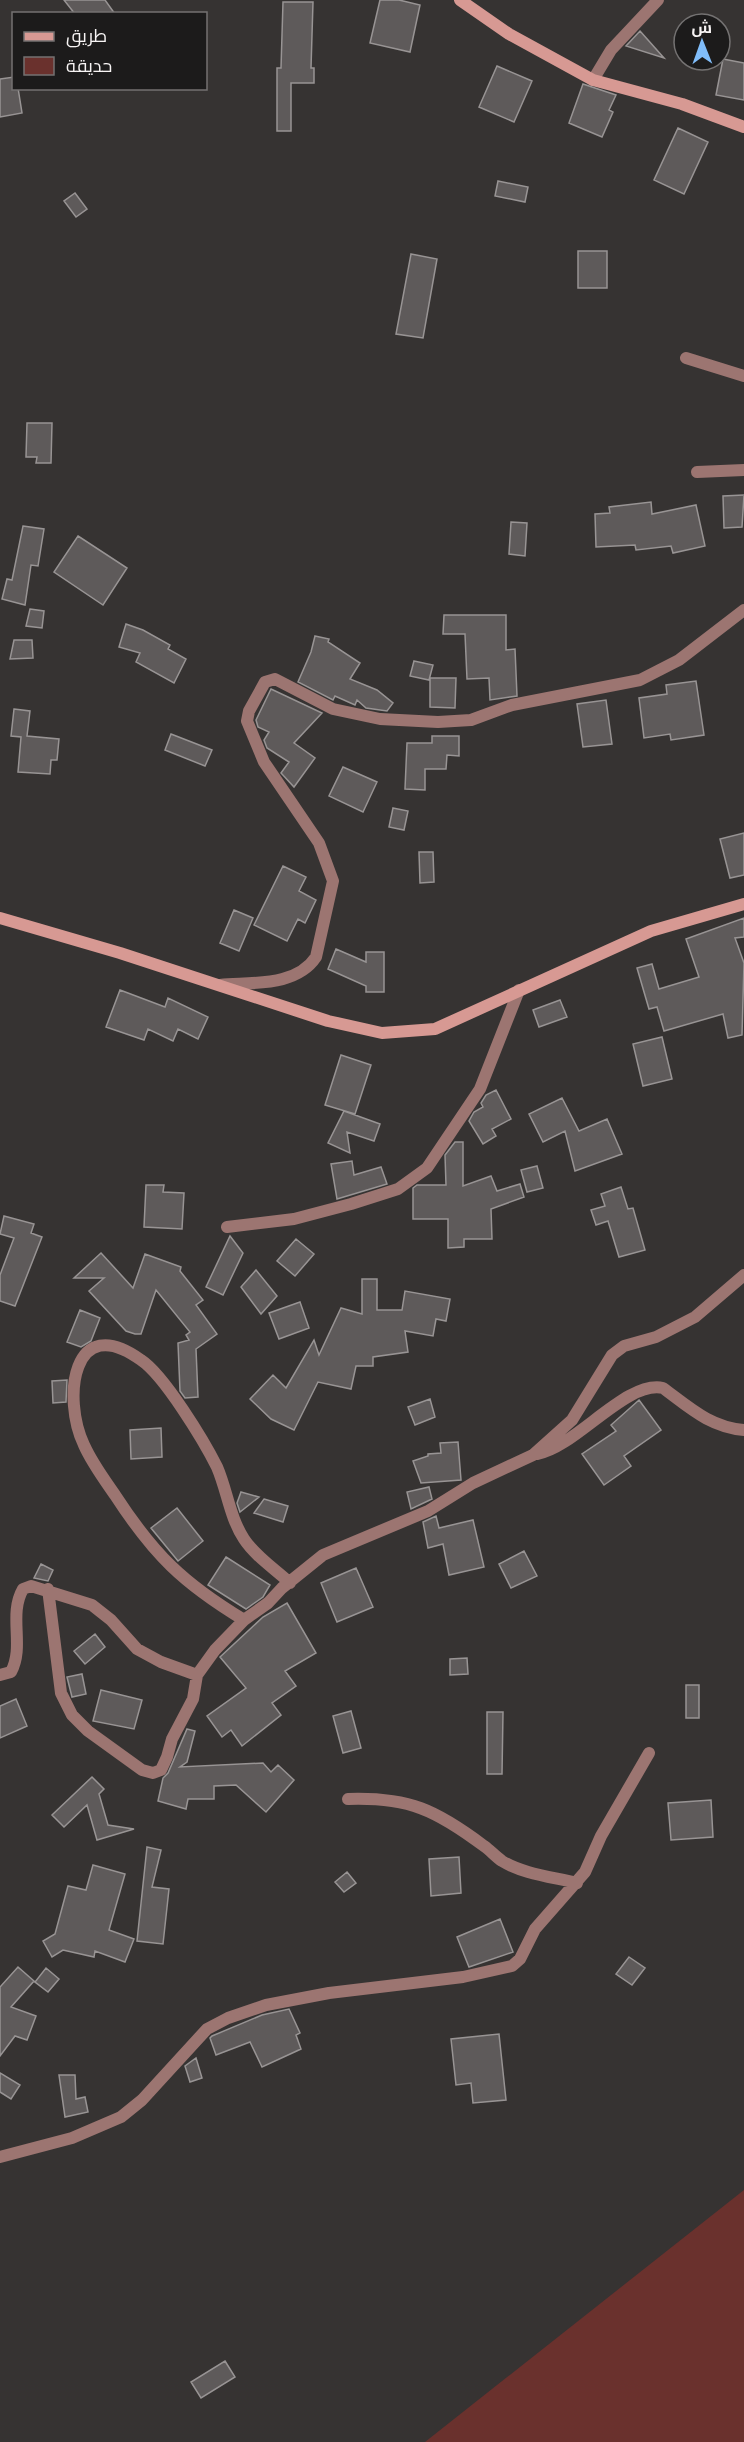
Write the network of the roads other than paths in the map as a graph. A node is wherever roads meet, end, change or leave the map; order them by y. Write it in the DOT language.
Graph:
graph roads {
  1 [pos="460,0"];
  2 [pos="658,0"];
  3 [pos="593,80"];
  4 [pos="744,127"];
  5 [pos="686,358"];
  6 [pos="744,376"];
  7 [pos="744,470"];
  8 [pos="697,472"];
  9 [pos="744,610"];
  10 [pos="744,904"];
  11 [pos="0,918"];
  12 [pos="219,985"];
  13 [pos="519,990"];
  14 [pos="227,1227"];
  15 [pos="744,1275"];
  16 [pos="744,1430"];
  17 [pos="533,1455"];
  18 [pos="290,1583"];
  19 [pos="48,1589"];
  20 [pos="244,1620"];
  21 [pos="0,1675"];
  22 [pos="197,1675"];
  23 [pos="649,1753"];
  24 [pos="348,1799"];
  25 [pos="577,1883"];
  26 [pos="0,2157"];
  1 -- 3 [label="street"];
  2 -- 3 [label="street"];
  3 -- 4 [label="street"];
  5 -- 6 [label="street"];
  7 -- 8 [label="street"];
  9 -- 12 [label="street"];
  10 -- 13 [label="street"];
  11 -- 12 [label="street"];
  12 -- 13 [label="street"];
  13 -- 14 [label="street"];
  15 -- 17 [label="street"];
  16 -- 17 [label="street"];
  17 -- 18 [label="street"];
  18 -- 20 [label="street"];
  18 -- 20 [label="street"];
  19 -- 21 [label="street"];
  19 -- 22 [label="street"];
  19 -- 22 [label="street"];
  20 -- 22 [label="street"];
  23 -- 25 [label="street"];
  24 -- 25 [label="street"];
  25 -- 26 [label="street"];
}
